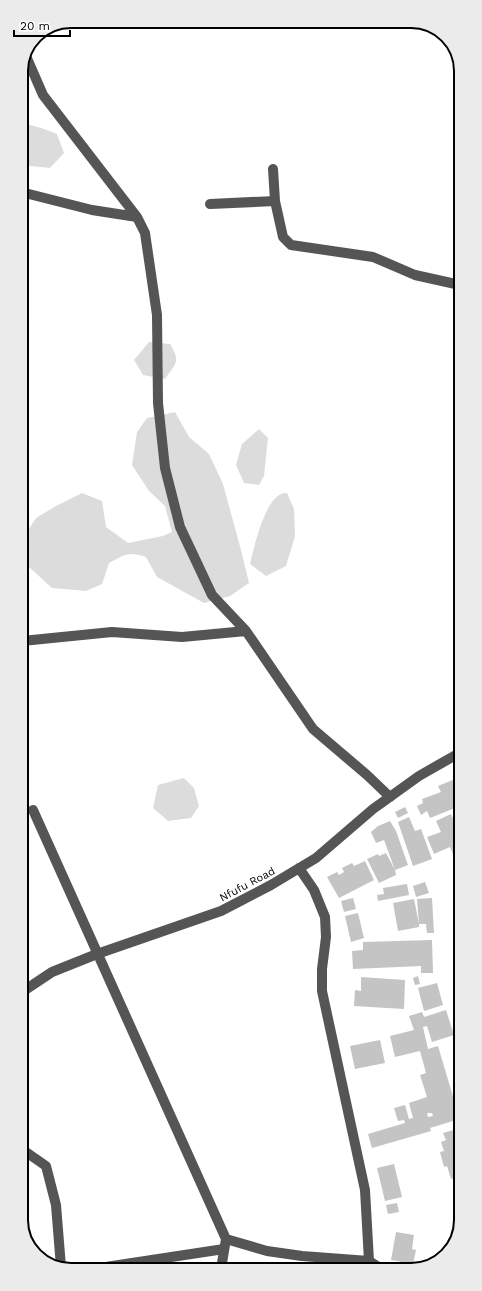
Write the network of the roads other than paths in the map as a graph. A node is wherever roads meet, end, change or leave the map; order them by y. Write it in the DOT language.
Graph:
graph roads {
  1 [pos="29,62"];
  2 [pos="272,169"];
  3 [pos="28,194"];
  4 [pos="275,201"];
  5 [pos="210,204"];
  6 [pos="137,217"];
  7 [pos="454,284"];
  8 [pos="246,631"];
  9 [pos="28,640"];
  10 [pos="454,756"];
  11 [pos="390,797"];
  12 [pos="33,810"];
  13 [pos="299,868"];
  14 [pos="97,954"];
  15 [pos="28,988"];
  16 [pos="28,1153"];
  17 [pos="225,1244"];
  18 [pos="369,1261"];
  19 [pos="61,1262"];
  20 [pos="123,1263"];
  21 [pos="222,1263"];
  22 [pos="372,1263"];
  1 -- 6 [label="street"];
  2 -- 4 [label="street"];
  3 -- 6 [label="street"];
  4 -- 5 [label="street"];
  4 -- 7 [label="street"];
  6 -- 8 [label="street"];
  8 -- 9 [label="street"];
  8 -- 11 [label="street"];
  10 -- 11 [label="street, Nfufu Road"];
  11 -- 13 [label="street, Nfufu Road"];
  12 -- 14 [label="street"];
  13 -- 14 [label="street, Nfufu Road"];
  13 -- 18 [label="street"];
  14 -- 15 [label="street, Nfufu Road"];
  14 -- 17 [label="street"];
  16 -- 19 [label="street"];
  17 -- 18 [label="street"];
  17 -- 20 [label="street"];
  17 -- 21 [label="street"];
  18 -- 22 [label="street"];
}
